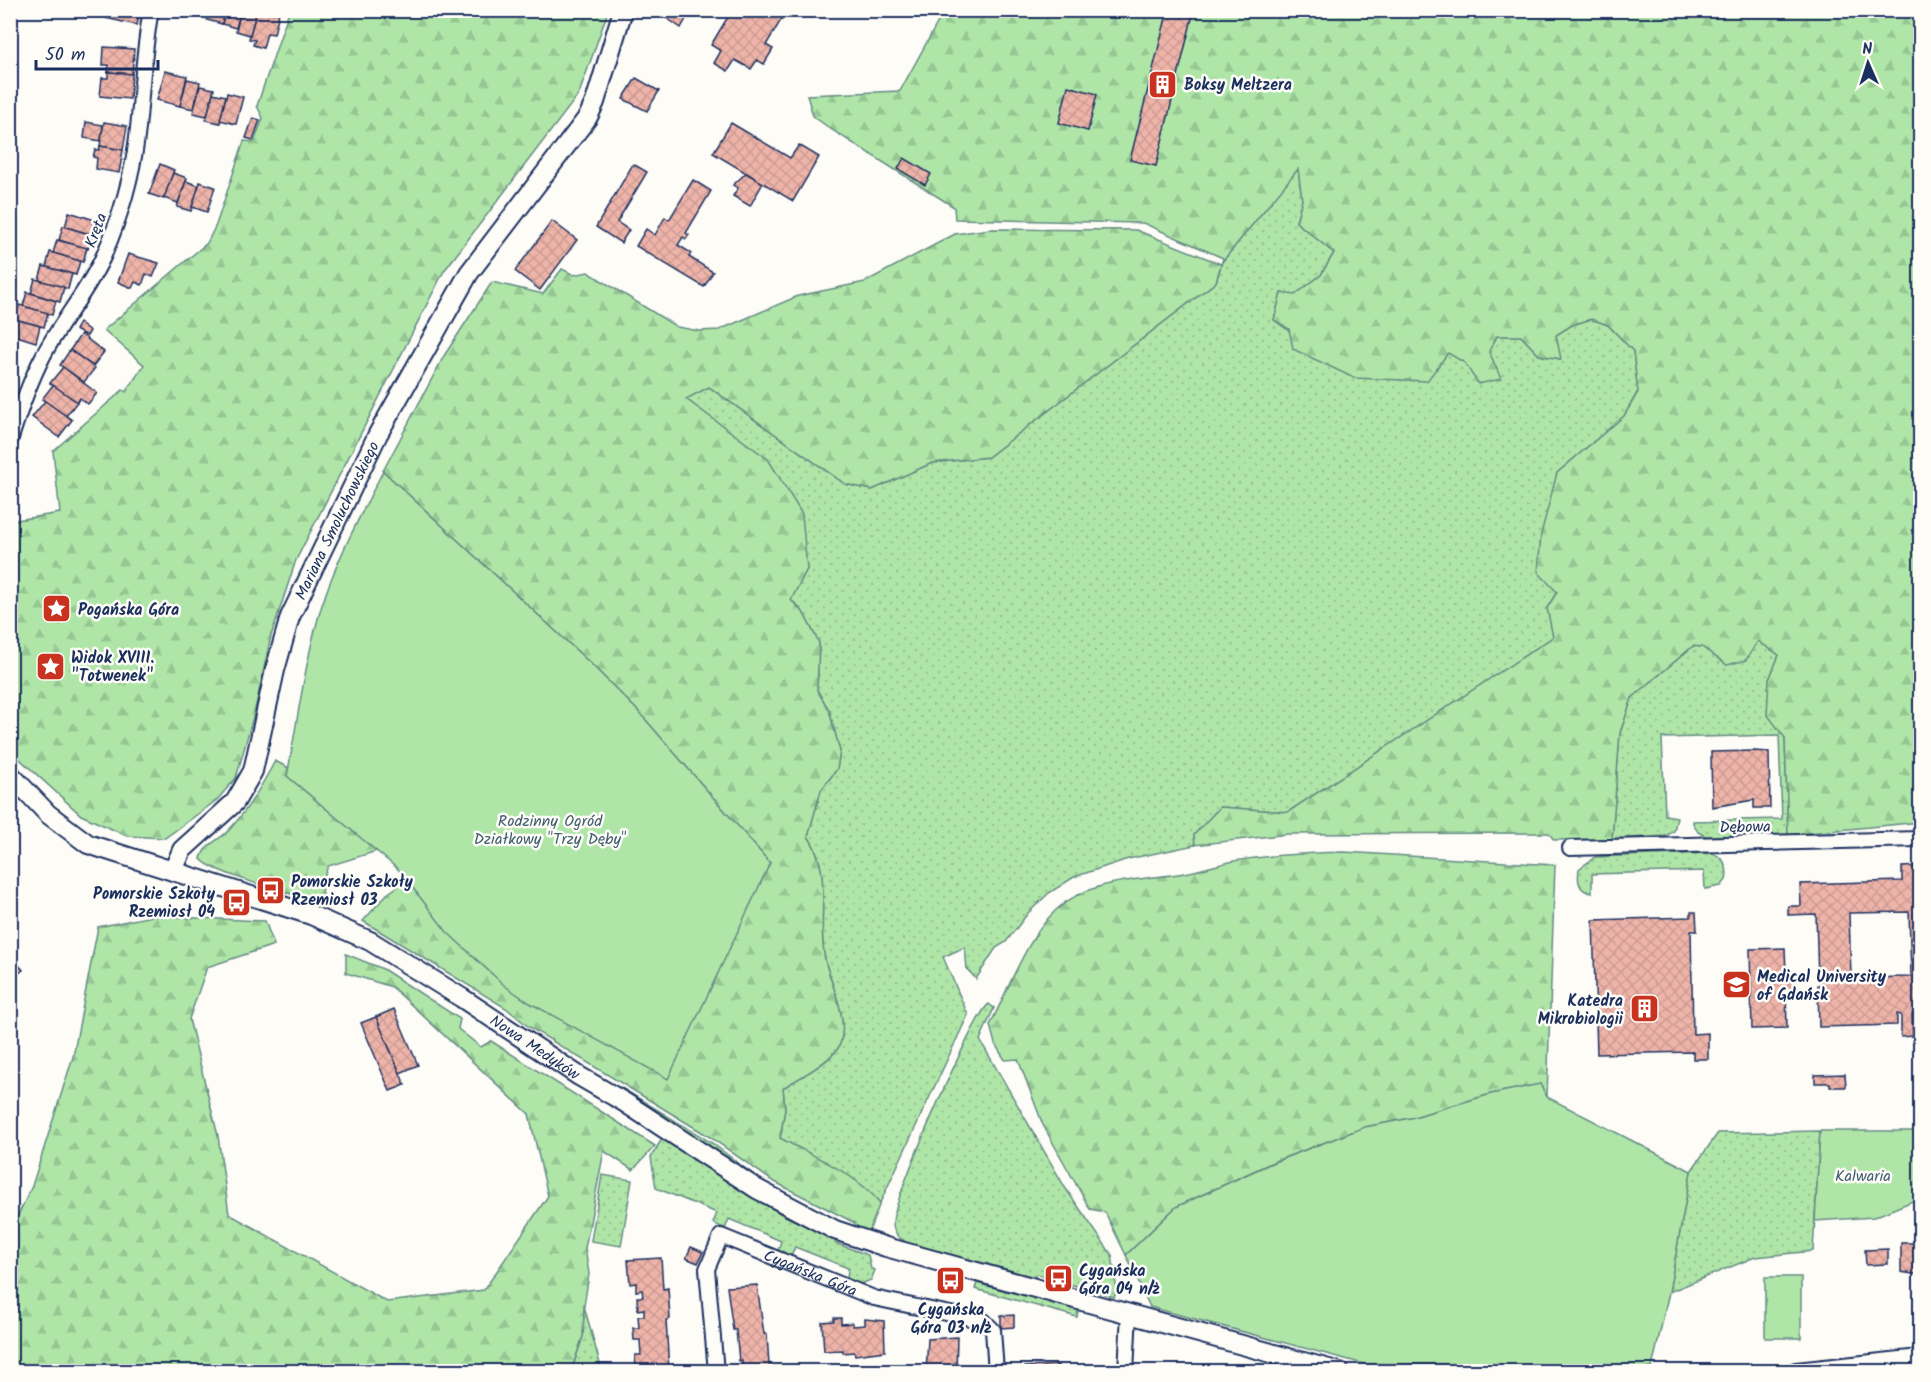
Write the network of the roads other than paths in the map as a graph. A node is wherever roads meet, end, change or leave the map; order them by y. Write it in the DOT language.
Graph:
graph roads {
  1 [pos="151,10"];
  2 [pos="624,10"];
  3 [pos="10,441"];
  4 [pos="10,774"];
  5 [pos="1920,839"];
  6 [pos="1570,848"];
  7 [pos="173,870"];
  8 [pos="1129,1312"];
  9 [pos="1920,1359"];
  10 [pos="716,1371"];
  11 [pos="996,1371"];
  12 [pos="1126,1371"];
  13 [pos="1340,1371"];
  14 [pos="1796,1371"];
  1 -- 3 [label="street, Kręta"];
  2 -- 7 [label="street, Mariana Smoluchowskiego"];
  4 -- 7 [label="street"];
  5 -- 6 [label="street, Dębowa"];
  7 -- 8 [label="street, Nowa Medyków"];
  8 -- 12 [label="street"];
  8 -- 13 [label="street"];
  9 -- 14 [label="street"];
  10 -- 11 [label="street, Cygańska Góra"];
}
